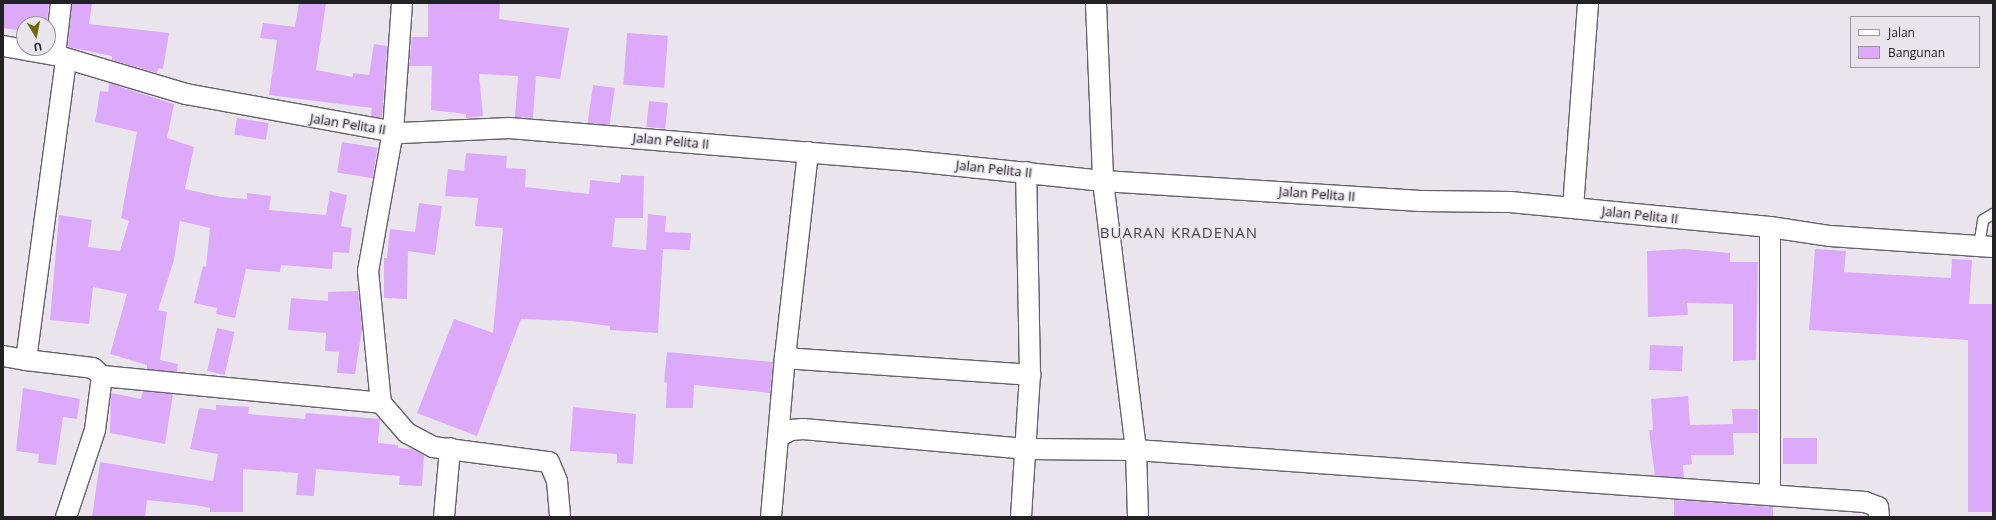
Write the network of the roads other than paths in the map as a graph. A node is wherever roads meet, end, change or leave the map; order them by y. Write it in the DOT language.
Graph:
graph roads {
  1 [pos="61,3"];
  2 [pos="402,3"];
  3 [pos="1096,3"];
  4 [pos="1588,3"];
  5 [pos="3,46"];
  6 [pos="61,57"];
  7 [pos="392,131"];
  8 [pos="808,152"];
  9 [pos="1026,172"];
  10 [pos="1103,181"];
  11 [pos="1573,208"];
  12 [pos="1993,214"];
  13 [pos="1770,227"];
  14 [pos="1986,247"];
  15 [pos="3,356"];
  16 [pos="785,356"];
  17 [pos="26,360"];
  18 [pos="1030,375"];
  19 [pos="102,376"];
  20 [pos="381,403"];
  21 [pos="778,437"];
  22 [pos="450,448"];
  23 [pos="1028,449"];
  24 [pos="1136,450"];
  25 [pos="1770,495"];
  26 [pos="66,517"];
  27 [pos="444,517"];
  28 [pos="560,517"];
  29 [pos="771,517"];
  30 [pos="1021,517"];
  31 [pos="1138,517"];
  32 [pos="1879,517"];
  1 -- 6 [label="street"];
  2 -- 7 [label="street"];
  3 -- 10 [label="street"];
  4 -- 11 [label="street"];
  5 -- 6 [label="street, Jalan Pelita II"];
  6 -- 7 [label="street, Jalan Pelita II"];
  6 -- 17 [label="street"];
  7 -- 8 [label="street, Jalan Pelita II"];
  7 -- 20 [label="street"];
  8 -- 9 [label="street, Jalan Pelita II"];
  8 -- 16 [label="street"];
  9 -- 10 [label="street, Jalan Pelita II"];
  9 -- 18 [label="street"];
  10 -- 11 [label="street, Jalan Pelita II"];
  10 -- 24 [label="street"];
  11 -- 13 [label="street, Jalan Pelita II"];
  12 -- 14 [label="lane"];
  13 -- 14 [label="street, Jalan Pelita II"];
  13 -- 25 [label="street"];
  15 -- 17 [label="street"];
  16 -- 18 [label="street"];
  16 -- 21 [label="street"];
  17 -- 19 [label="street"];
  18 -- 23 [label="street"];
  19 -- 20 [label="street"];
  19 -- 26 [label="street"];
  20 -- 22 [label="street"];
  21 -- 23 [label="street"];
  21 -- 29 [label="street"];
  22 -- 27 [label="street"];
  22 -- 28 [label="street"];
  23 -- 24 [label="street"];
  23 -- 30 [label="street"];
  24 -- 25 [label="street"];
  24 -- 31 [label="street"];
  25 -- 32 [label="street"];
}
